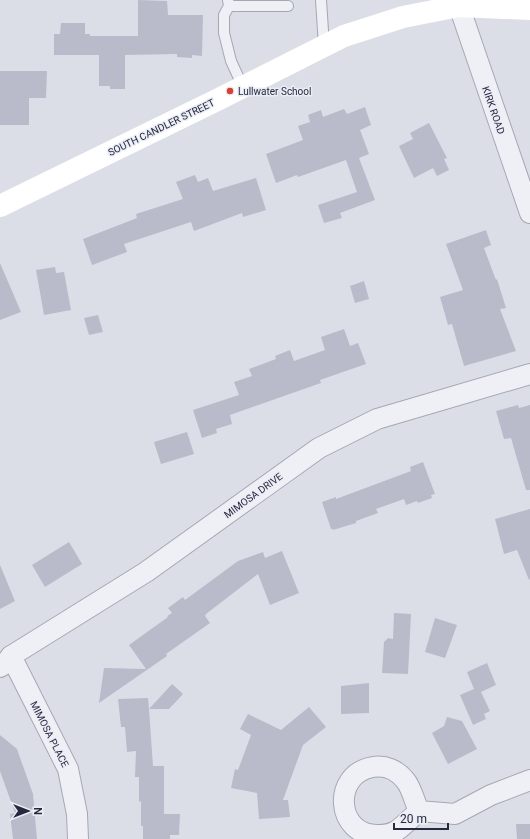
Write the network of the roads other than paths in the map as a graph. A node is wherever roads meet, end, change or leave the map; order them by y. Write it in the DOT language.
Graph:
graph roads {
  1 [pos="321,0"];
  2 [pos="229,3"];
  3 [pos="288,6"];
  4 [pos="458,6"];
  5 [pos="530,9"];
  6 [pos="324,46"];
  7 [pos="243,87"];
  8 [pos="0,206"];
  9 [pos="530,214"];
  10 [pos="530,374"];
  11 [pos="5,662"];
  12 [pos="530,780"];
  13 [pos="419,811"];
  14 [pos="78,839"];
  1 -- 6 [label="lane"];
  2 -- 3 [label="lane"];
  2 -- 7 [label="lane"];
  4 -- 5 [label="main road, SOUTH CANDLER STREET"];
  4 -- 6 [label="main road, SOUTH CANDLER STREET"];
  4 -- 9 [label="street, KIRK ROAD"];
  6 -- 7 [label="main road, SOUTH CANDLER STREET"];
  7 -- 8 [label="main road, SOUTH CANDLER STREET"];
  10 -- 11 [label="street, MIMOSA DRIVE"];
  11 -- 14 [label="street, MIMOSA PLACE"];
  12 -- 13 [label="street"];
}
